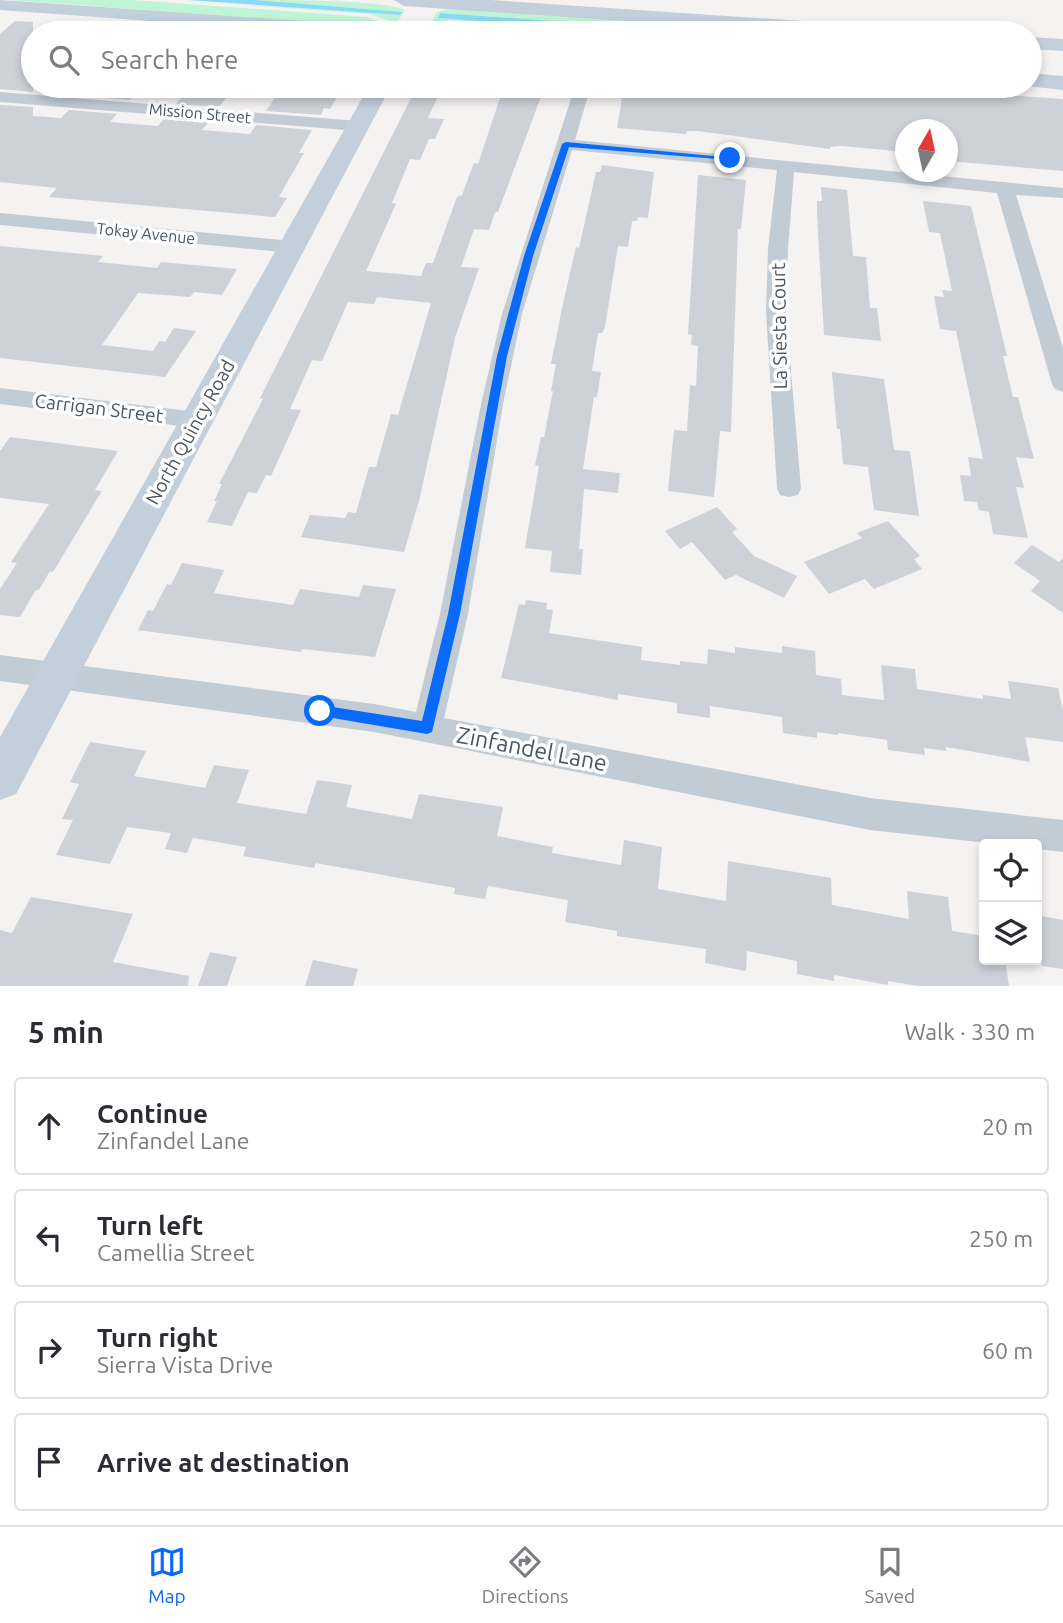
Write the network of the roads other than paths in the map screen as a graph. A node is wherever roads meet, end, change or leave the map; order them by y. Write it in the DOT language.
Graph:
graph roads {
  1 [pos="404,0"];
  2 [pos="427,1"];
  3 [pos="1,5"];
  4 [pos="223,21"];
  5 [pos="417,21"];
  6 [pos="717,21"];
  7 [pos="1042,44"];
  8 [pos="1063,45"];
  9 [pos="1042,81"];
  10 [pos="1063,83"];
  11 [pos="0,97"];
  12 [pos="373,98"];
  13 [pos="579,98"];
  14 [pos="358,126"];
  15 [pos="566,144"];
  16 [pos="786,165"];
  17 [pos="1005,189"];
  18 [pos="1063,193"];
  19 [pos="0,219"];
  20 [pos="292,247"];
  21 [pos="1063,384"];
  22 [pos="0,396"];
  23 [pos="197,420"];
  24 [pos="789,488"];
  25 [pos="0,668"];
  26 [pos="55,677"];
  27 [pos="427,728"];
  28 [pos="0,779"];
  29 [pos="1063,836"];
  1 -- 2 [label="main road"];
  2 -- 5 [label="main road"];
  2 -- 6 [label="main road"];
  3 -- 4 [label="main road"];
  7 -- 8 [label="main road"];
  9 -- 10 [label="main road"];
  11 -- 14 [label="street, Mission Street"];
  12 -- 14 [label="main road, North Quincy Road"];
  13 -- 15 [label="street"];
  14 -- 20 [label="main road, North Quincy Road"];
  15 -- 16 [label="street"];
  15 -- 27 [label="street"];
  16 -- 17 [label="street"];
  16 -- 24 [label="street, La Siesta Court"];
  17 -- 18 [label="street"];
  17 -- 21 [label="street"];
  19 -- 20 [label="street, Tokay Avenue"];
  20 -- 23 [label="main road, North Quincy Road"];
  22 -- 23 [label="street, Carrigan Street"];
  23 -- 26 [label="main road, North Quincy Road"];
  25 -- 26 [label="street, Zinfandel Lane"];
  26 -- 27 [label="street, Zinfandel Lane"];
  26 -- 28 [label="main road, North Quincy Road"];
  27 -- 29 [label="street, Zinfandel Lane"];
}
